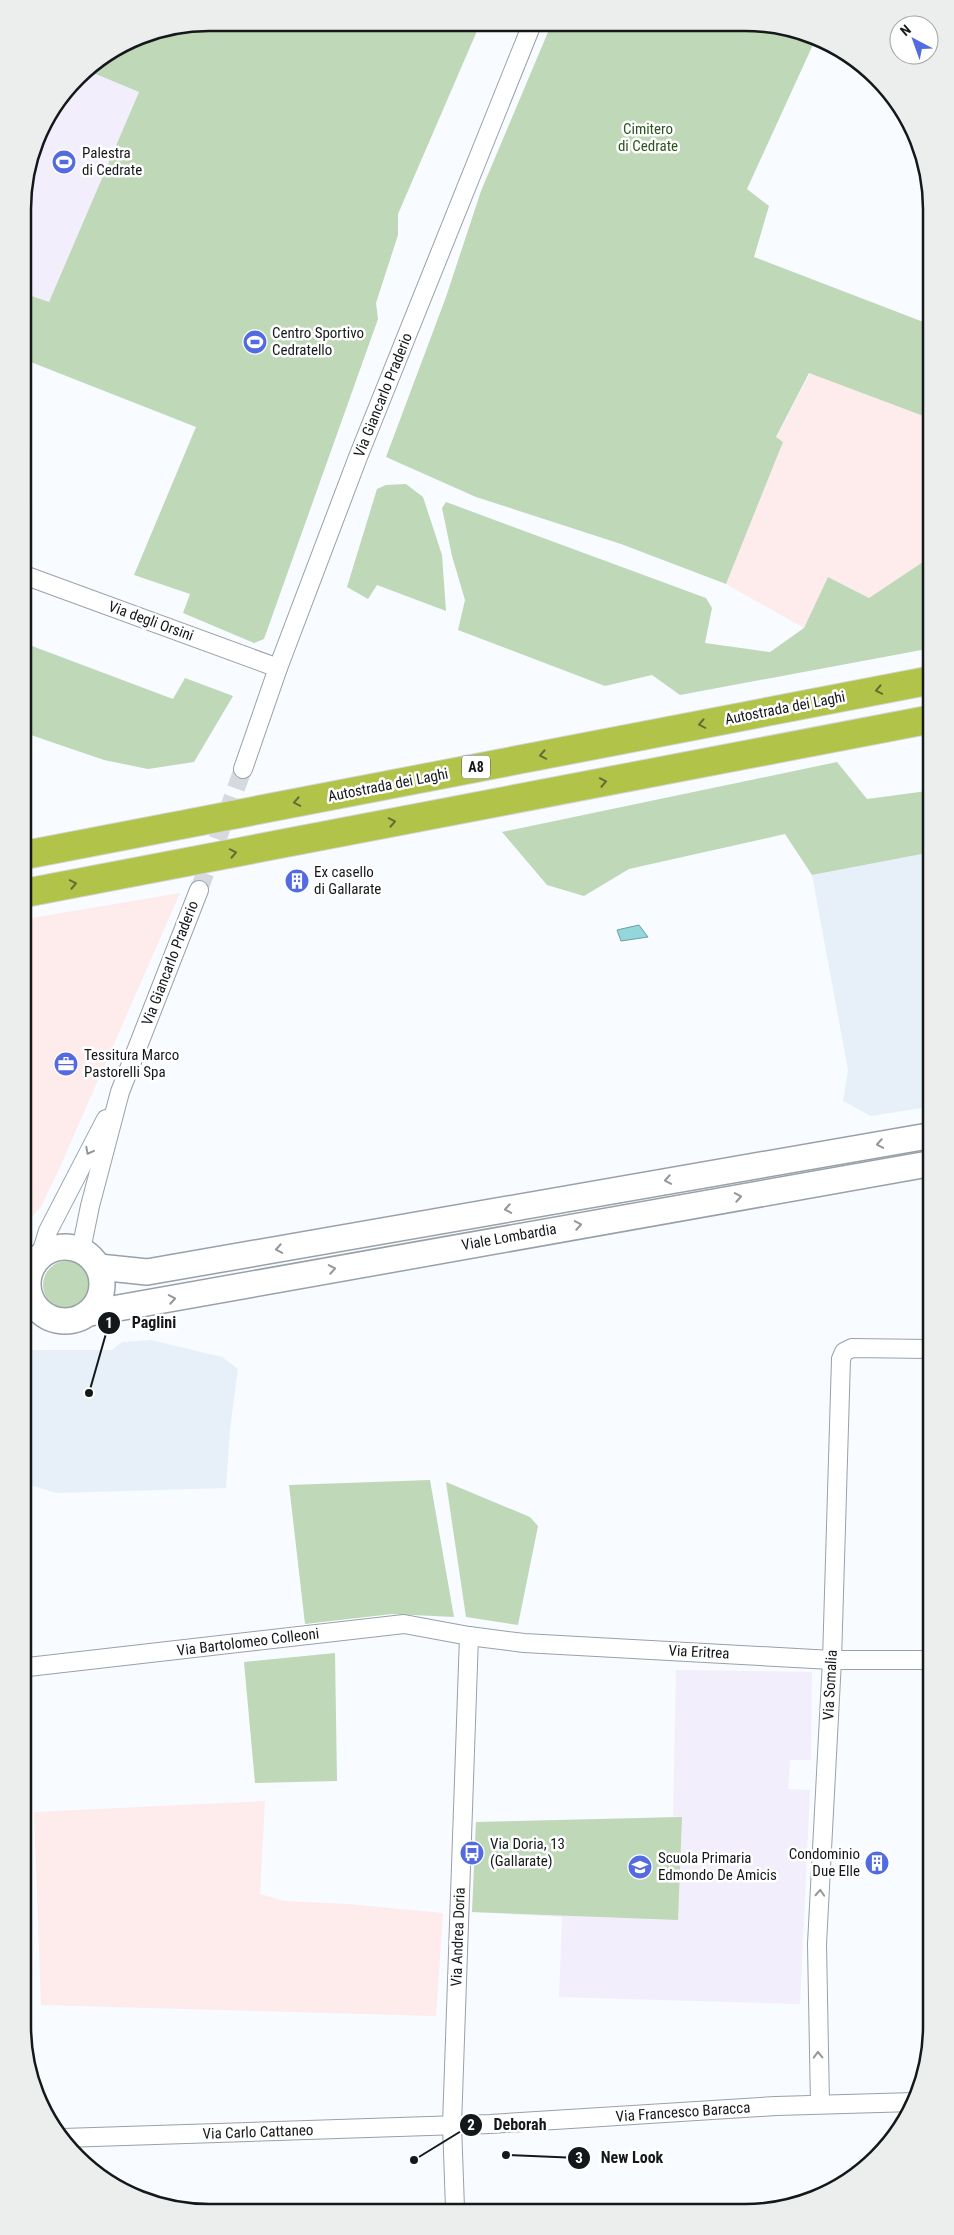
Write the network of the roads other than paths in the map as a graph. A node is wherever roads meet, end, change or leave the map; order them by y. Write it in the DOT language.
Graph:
graph roads {
  1 [pos="529,31"];
  2 [pos="31,578"];
  3 [pos="278,668"];
  4 [pos="923,682"];
  5 [pos="923,721"];
  6 [pos="243,769"];
  7 [pos="31,854"];
  8 [pos="199,890"];
  9 [pos="31,892"];
  10 [pos="120,1092"];
  11 [pos="923,1137"];
  12 [pos="923,1165"];
  13 [pos="81,1250"];
  14 [pos="33,1264"];
  15 [pos="99,1267"];
  16 [pos="31,1298"];
  17 [pos="90,1313"];
  18 [pos="36,1320"];
  19 [pos="923,1348"];
  20 [pos="469,1636"];
  21 [pos="832,1660"];
  22 [pos="923,1660"];
  23 [pos="31,1667"];
  24 [pos="905,2102"];
  25 [pos="820,2104"];
  26 [pos="452,2125"];
  27 [pos="71,2138"];
  28 [pos="455,2204"];
  1 -- 3 [label="street, Via Giancarlo Praderio"];
  2 -- 3 [label="street, Via degli Orsini"];
  3 -- 6 [label="street, Via Giancarlo Praderio"];
  4 -- 7 [label="highway, Autostrada dei Laghi / A8, one-way"];
  9 -- 5 [label="highway, one-way"];
  8 -- 10 [label="street, Via Giancarlo Praderio"];
  10 -- 13 [label="street, Via Giancarlo Praderio"];
  10 -- 14 [label="street, Via Giancarlo Praderio, one-way"];
  11 -- 15 [label="main road, Viale Lombardia, one-way"];
  17 -- 12 [label="main road, Viale Lombardia, one-way"];
  13 -- 14 [label="main road"];
  13 -- 15 [label="main road"];
  15 -- 17 [label="main road"];
  16 -- 18 [label="main road"];
  17 -- 18 [label="main road"];
  19 -- 21 [label="street, Via Somalia"];
  20 -- 21 [label="street, Via Eritrea"];
  20 -- 23 [label="street, Via Bartolomeo Colleoni"];
  20 -- 26 [label="street, Via Andrea Doria"];
  21 -- 22 [label="street, Via Eritrea"];
  25 -- 21 [label="street, Via Somalia, one-way"];
  24 -- 25 [label="street, Via Francesco Baracca"];
  25 -- 26 [label="street, Via Francesco Baracca"];
  26 -- 27 [label="street, Via Carlo Cattaneo"];
  26 -- 28 [label="street, Via Andrea Doria"];
}
